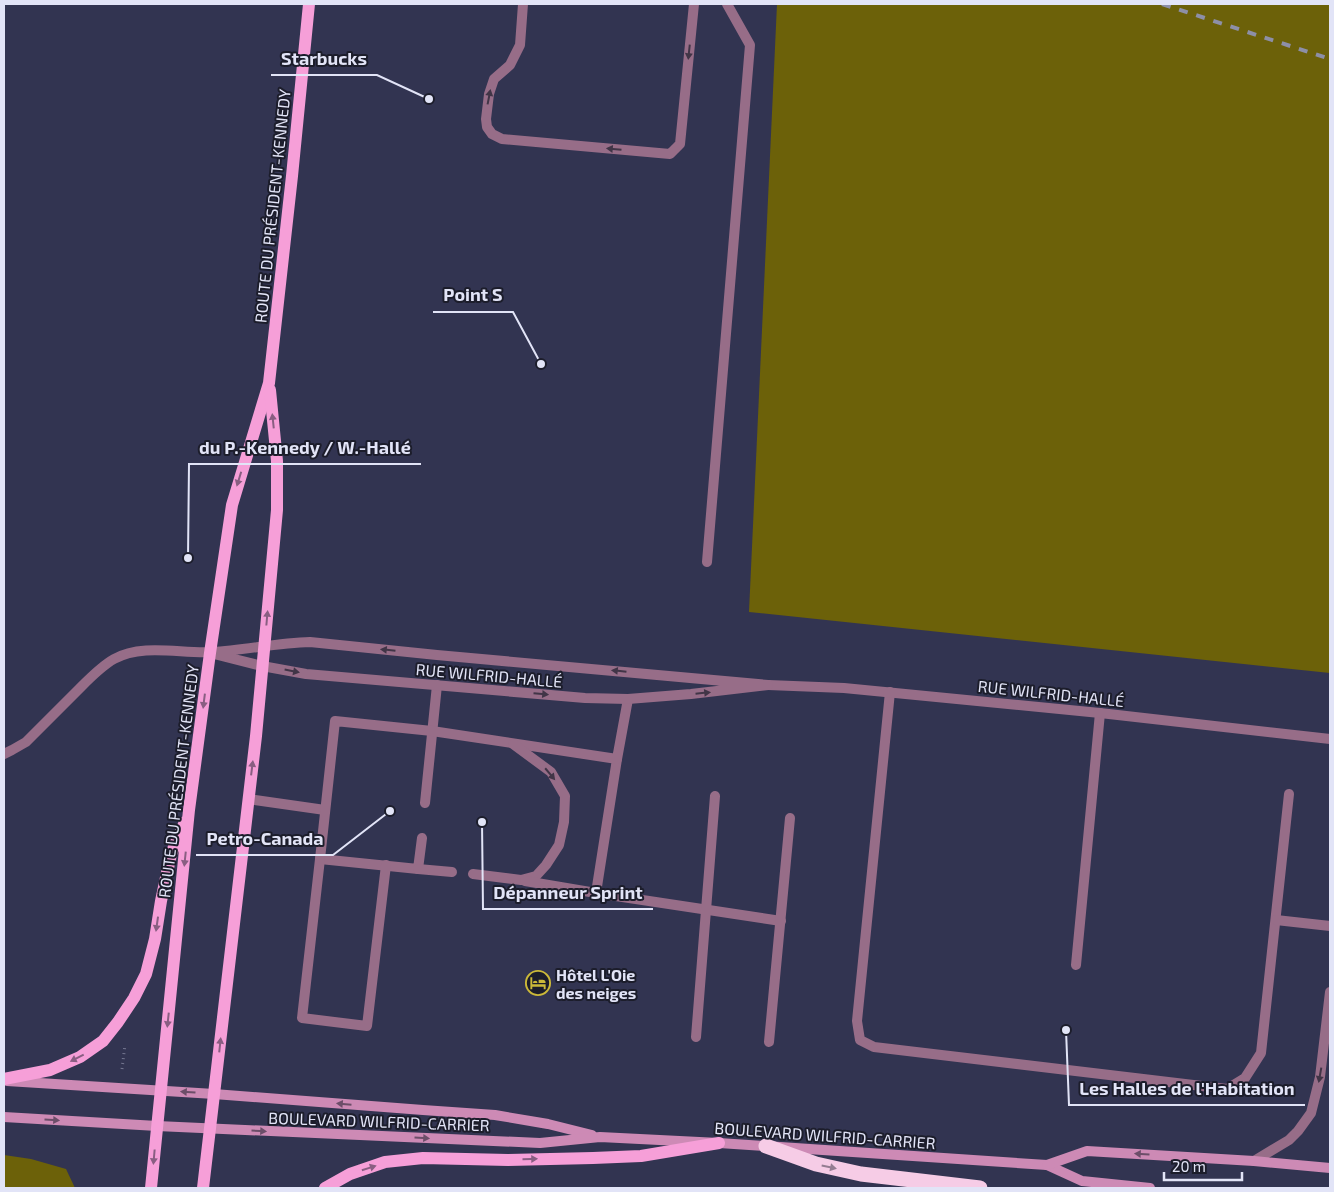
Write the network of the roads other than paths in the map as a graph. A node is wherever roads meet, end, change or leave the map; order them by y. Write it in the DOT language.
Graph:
graph roads {
  1 [pos="309,4"];
  2 [pos="523,4"];
  3 [pos="694,4"];
  4 [pos="727,4"];
  5 [pos="269,382"];
  6 [pos="707,562"];
  7 [pos="264,647"];
  8 [pos="210,653"];
  9 [pos="262,666"];
  10 [pos="436,685"];
  11 [pos="768,685"];
  12 [pos="890,692"];
  13 [pos="628,699"];
  14 [pos="1100,713"];
  15 [pos="432,731"];
  16 [pos="1330,739"];
  17 [pos="512,743"];
  18 [pos="4,754"];
  19 [pos="617,759"];
  20 [pos="1289,794"];
  21 [pos="715,796"];
  22 [pos="248,799"];
  23 [pos="425,803"];
  24 [pos="189,810"];
  25 [pos="325,810"];
  26 [pos="790,818"];
  27 [pos="422,838"];
  28 [pos="320,859"];
  29 [pos="386,865"];
  30 [pos="418,869"];
  31 [pos="452,872"];
  32 [pos="473,874"];
  33 [pos="521,880"];
  34 [pos="596,893"];
  35 [pos="706,910"];
  36 [pos="781,920"];
  37 [pos="1276,920"];
  38 [pos="1330,926"];
  39 [pos="1076,965"];
  40 [pos="1330,992"];
  41 [pos="696,1037"];
  42 [pos="769,1042"];
  43 [pos="4,1080"];
  44 [pos="161,1090"];
  45 [pos="214,1094"];
  46 [pos="4,1117"];
  47 [pos="157,1126"];
  48 [pos="211,1129"];
  49 [pos="600,1138"];
  50 [pos="720,1143"];
  51 [pos="766,1146"];
  52 [pos="1254,1161"];
  53 [pos="1047,1165"];
  54 [pos="1330,1168"];
  55 [pos="151,1188"];
  56 [pos="203,1188"];
  57 [pos="325,1188"];
  58 [pos="980,1188"];
  59 [pos="1150,1188"];
  1 -- 5 [label="main road, ROUTE DU PRÉSIDENT-KENNEDY"];
  3 -- 2 [label="street, one-way"];
  4 -- 6 [label="street"];
  7 -- 5 [label="main road, ROUTE DU PRÉSIDENT-KENNEDY, one-way"];
  5 -- 8 [label="main road, ROUTE DU PRÉSIDENT-KENNEDY, one-way"];
  7 -- 8 [label="street, RUE WILFRID-HALLÉ"];
  7 -- 9 [label="main road, ROUTE DU PRÉSIDENT-KENNEDY"];
  11 -- 7 [label="street, RUE WILFRID-HALLÉ, one-way"];
  8 -- 9 [label="street, RUE WILFRID-HALLÉ"];
  8 -- 18 [label="street, RUE WILFRID-HALLÉ"];
  8 -- 24 [label="main road, ROUTE DU PRÉSIDENT-KENNEDY, one-way"];
  9 -- 10 [label="street, RUE WILFRID-HALLÉ, one-way"];
  22 -- 9 [label="main road, ROUTE DU PRÉSIDENT-KENNEDY, one-way"];
  10 -- 13 [label="street, RUE WILFRID-HALLÉ, one-way"];
  10 -- 15 [label="street"];
  11 -- 12 [label="street, RUE WILFRID-HALLÉ"];
  13 -- 11 [label="street, RUE WILFRID-HALLÉ, one-way"];
  12 -- 14 [label="street, RUE WILFRID-HALLÉ"];
  12 -- 37 [label="street"];
  13 -- 19 [label="street"];
  14 -- 16 [label="street, RUE WILFRID-HALLÉ"];
  14 -- 39 [label="street"];
  15 -- 17 [label="street"];
  15 -- 23 [label="street"];
  15 -- 25 [label="street"];
  17 -- 19 [label="street"];
  17 -- 33 [label="street, one-way"];
  19 -- 34 [label="street"];
  20 -- 37 [label="street"];
  21 -- 35 [label="street"];
  22 -- 25 [label="street"];
  45 -- 22 [label="main road, ROUTE DU PRÉSIDENT-KENNEDY, one-way"];
  24 -- 43 [label="main road, one-way"];
  24 -- 44 [label="main road, ROUTE DU PRÉSIDENT-KENNEDY, one-way"];
  25 -- 28 [label="street"];
  26 -- 36 [label="street"];
  27 -- 30 [label="street"];
  28 -- 29 [label="street"];
  28 -- 29 [label="street"];
  29 -- 30 [label="street"];
  30 -- 31 [label="street"];
  32 -- 33 [label="street"];
  33 -- 34 [label="street"];
  34 -- 35 [label="street"];
  35 -- 36 [label="street"];
  35 -- 41 [label="street"];
  36 -- 42 [label="street"];
  37 -- 38 [label="street"];
  40 -- 52 [label="street, one-way"];
  43 -- 44 [label="street, BOULEVARD WILFRID-CARRIER"];
  45 -- 44 [label="street, BOULEVARD WILFRID-CARRIER, one-way"];
  44 -- 47 [label="main road, ROUTE DU PRÉSIDENT-KENNEDY"];
  45 -- 48 [label="main road, ROUTE DU PRÉSIDENT-KENNEDY"];
  49 -- 45 [label="street, BOULEVARD WILFRID-CARRIER, one-way"];
  46 -- 47 [label="street, BOULEVARD WILFRID-CARRIER, one-way"];
  47 -- 48 [label="street, BOULEVARD WILFRID-CARRIER"];
  47 -- 55 [label="main road, ROUTE DU PRÉSIDENT-KENNEDY, one-way"];
  48 -- 49 [label="street, BOULEVARD WILFRID-CARRIER, one-way"];
  48 -- 56 [label="main road, ROUTE DU PRÉSIDENT-KENNEDY"];
  49 -- 50 [label="street, BOULEVARD WILFRID-CARRIER"];
  50 -- 51 [label="street, BOULEVARD WILFRID-CARRIER"];
  57 -- 50 [label="main road, one-way"];
  51 -- 53 [label="street, BOULEVARD WILFRID-CARRIER"];
  51 -- 58 [label="highway, one-way"];
  52 -- 53 [label="street, BOULEVARD WILFRID-CARRIER, one-way"];
  52 -- 54 [label="street, BOULEVARD WILFRID-CARRIER"];
  53 -- 59 [label="street, BOULEVARD WILFRID-CARRIER"];
}
